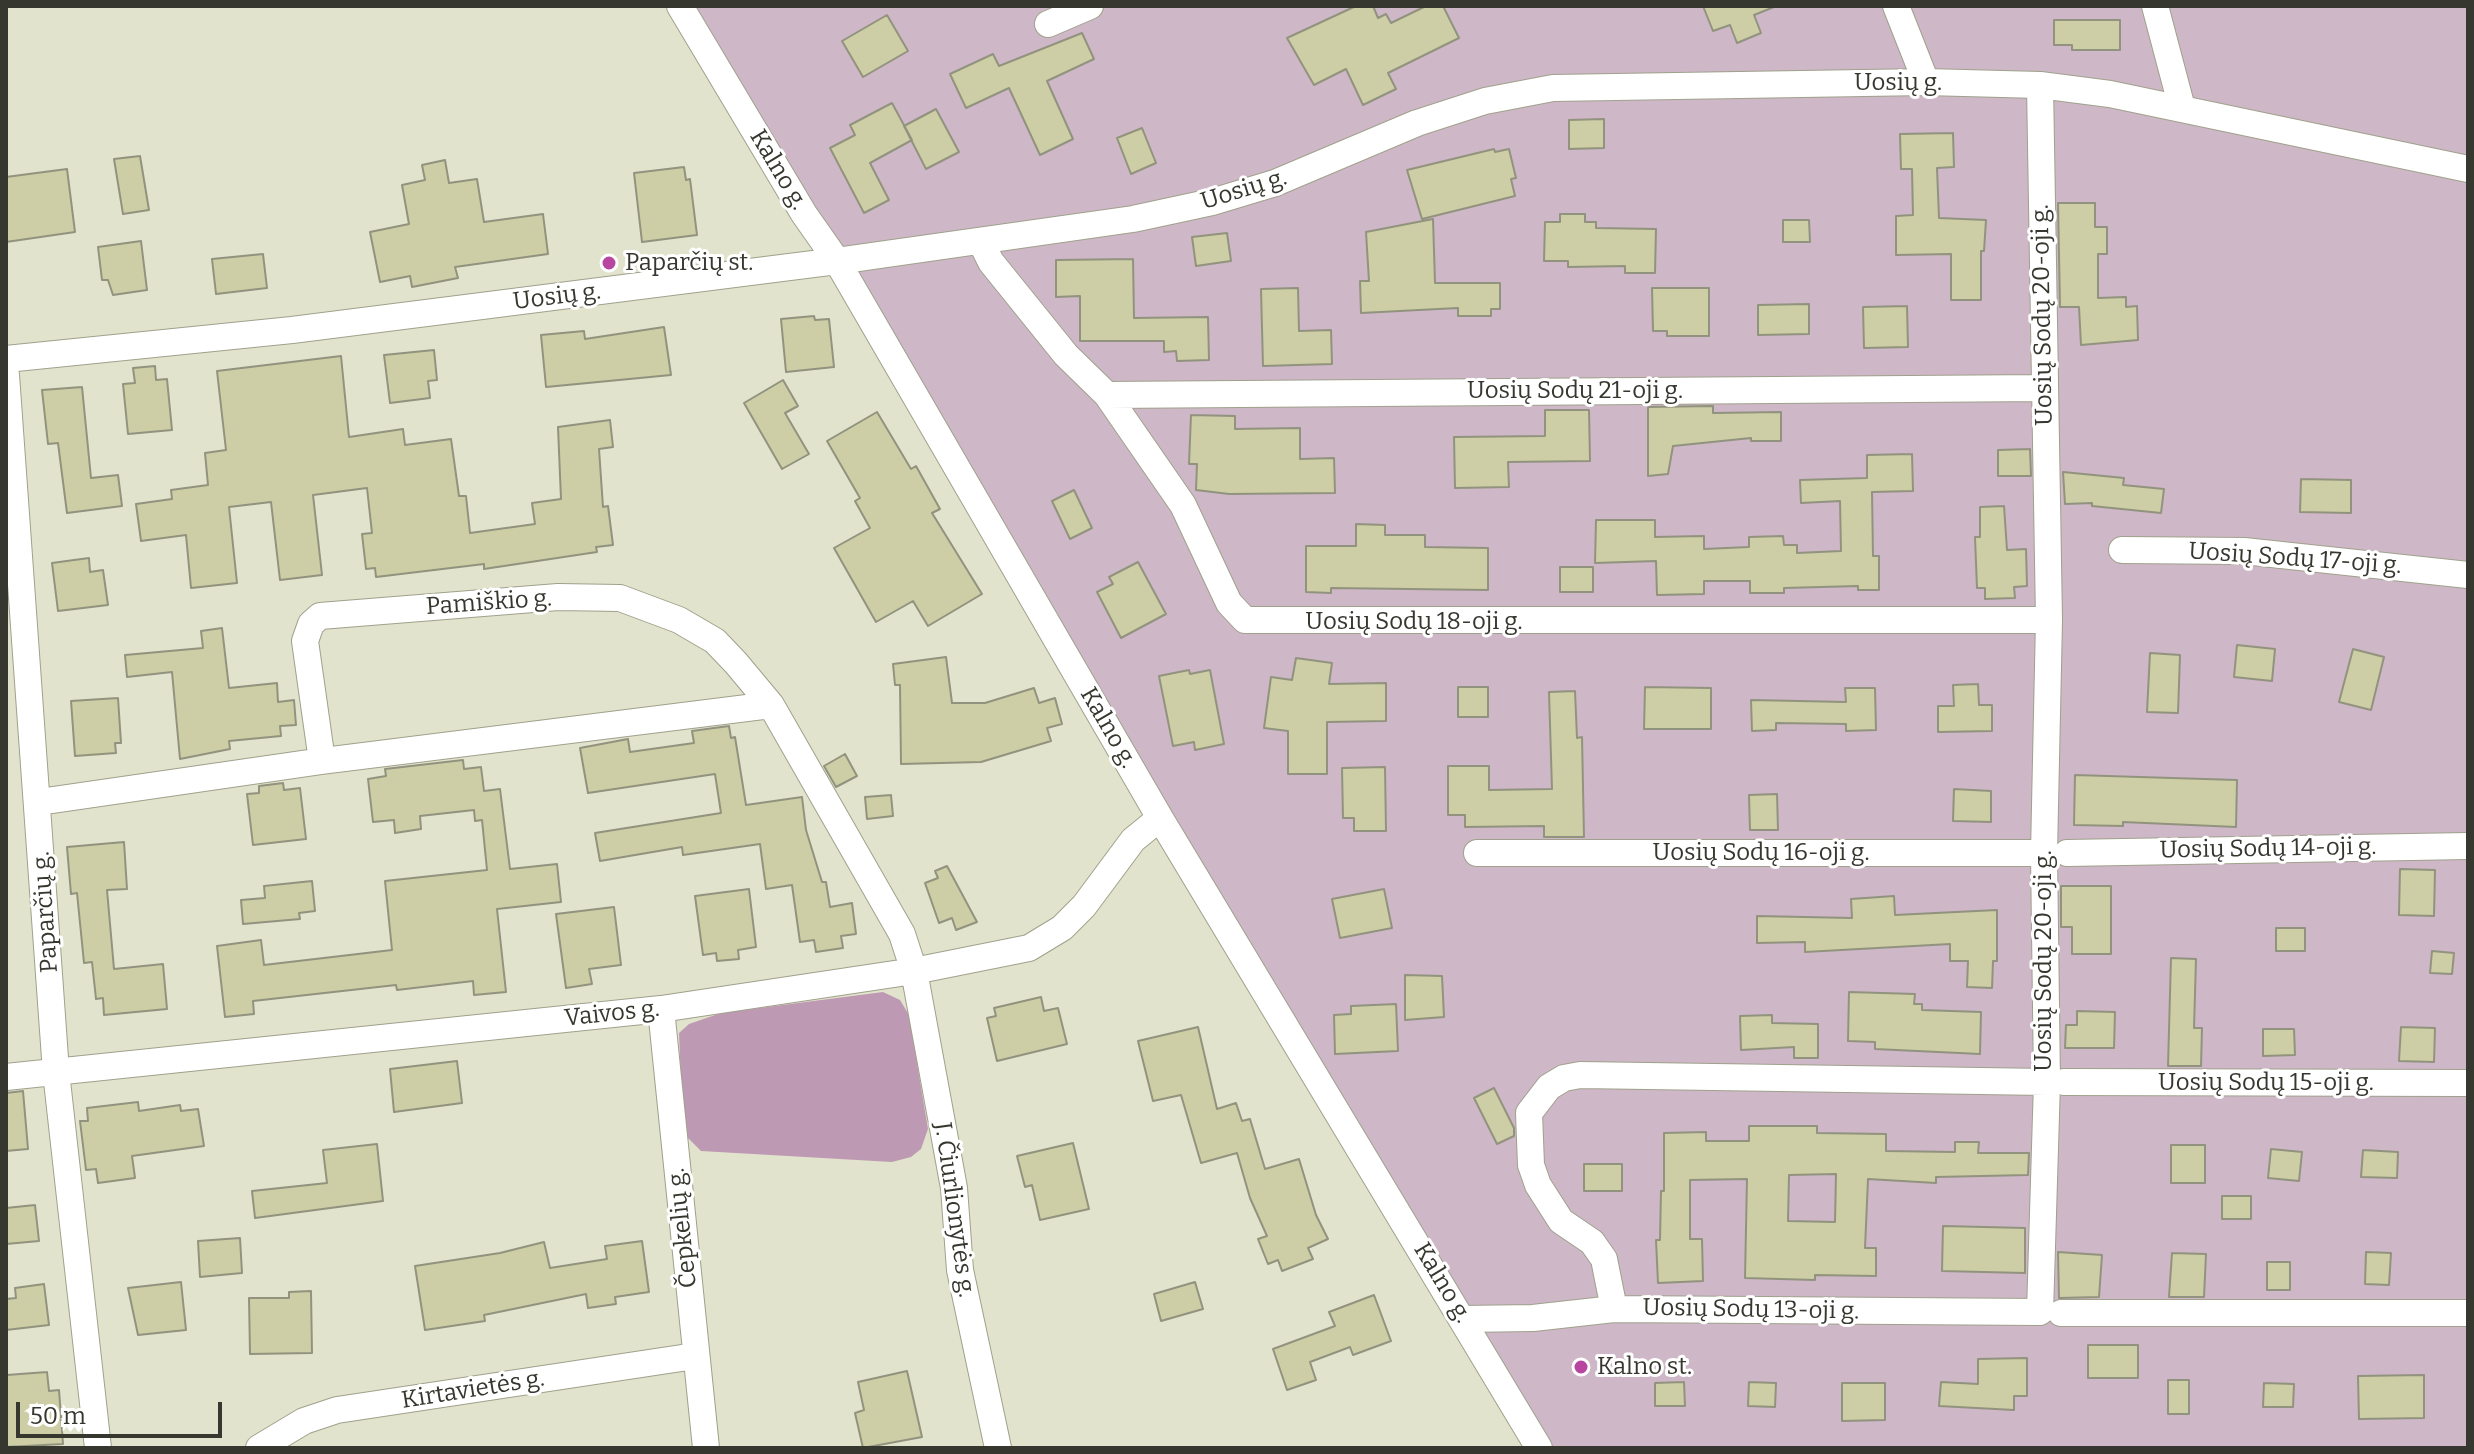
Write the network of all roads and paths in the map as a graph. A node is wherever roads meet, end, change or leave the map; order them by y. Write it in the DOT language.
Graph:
graph roads {
  1 [pos="680,6"];
  2 [pos="1090,6"];
  3 [pos="1896,6"];
  4 [pos="2155,6"];
  5 [pos="1048,24"];
  6 [pos="1926,82"];
  7 [pos="2040,85"];
  8 [pos="2182,108"];
  9 [pos="2468,169"];
  10 [pos="981,242"];
  11 [pos="837,261"];
  12 [pos="6,359"];
  13 [pos="6,375"];
  14 [pos="2043,388"];
  15 [pos="1107,395"];
  16 [pos="2122,550"];
  17 [pos="2468,575"];
  18 [pos="2049,620"];
  19 [pos="771,705"];
  20 [pos="322,761"];
  21 [pos="39,802"];
  22 [pos="1160,818"];
  23 [pos="2468,846"];
  24 [pos="1477,853"];
  25 [pos="2056,853"];
  26 [pos="914,971"];
  27 [pos="661,1009"];
  28 [pos="56,1072"];
  29 [pos="6,1077"];
  30 [pos="2055,1082"];
  31 [pos="2468,1083"];
  32 [pos="1614,1309"];
  33 [pos="2051,1313"];
  34 [pos="2468,1313"];
  35 [pos="1463,1319"];
  36 [pos="695,1356"];
  37 [pos="98,1448"];
  38 [pos="259,1448"];
  39 [pos="706,1448"];
  40 [pos="998,1448"];
  41 [pos="1539,1448"];
  1 -- 11 [label="street, Kalno g."];
  2 -- 5 [label="street"];
  3 -- 6 [label="street"];
  4 -- 8 [label="street"];
  6 -- 7 [label="street, Uosių g."];
  6 -- 10 [label="street, Uosių g."];
  7 -- 8 [label="street, Uosių g."];
  7 -- 14 [label="street, Uosių Sodų 20-oji g."];
  8 -- 9 [label="street, Uosių g."];
  10 -- 11 [label="street, Uosių g."];
  10 -- 15 [label="street, Uosių Sodų 18-oji g."];
  11 -- 12 [label="street, Uosių g."];
  11 -- 22 [label="street, Kalno g."];
  13 -- 21 [label="street, Paparčių g."];
  14 -- 15 [label="street, Uosių Sodų 21-oji g."];
  14 -- 18 [label="street, Uosių Sodų 20-oji g."];
  15 -- 18 [label="street, Uosių Sodų 18-oji g."];
  16 -- 17 [label="street, Uosių Sodų 17-oji g."];
  18 -- 25 [label="street, Uosių Sodų 20-oji g."];
  19 -- 20 [label="street"];
  19 -- 20 [label="street, Pamiškio g."];
  19 -- 26 [label="street, Pamiškio g."];
  20 -- 21 [label="street"];
  21 -- 28 [label="street, Paparčių g."];
  22 -- 26 [label="street, Vaivos g."];
  22 -- 35 [label="street, Kalno g."];
  23 -- 25 [label="street, Uosių Sodų 14-oji g."];
  24 -- 25 [label="street, Uosių Sodų 16-oji g."];
  25 -- 30 [label="street, Uosių Sodų 20-oji g."];
  26 -- 27 [label="street, Vaivos g."];
  26 -- 40 [label="street, J. Čiurlionytės g."];
  27 -- 28 [label="street, Vaivos g."];
  27 -- 36 [label="street, Čepkelių g."];
  28 -- 29 [label="street, Vaivos g."];
  28 -- 37 [label="street, Paparčių g."];
  30 -- 31 [label="street, Uosių Sodų 15-oji g."];
  30 -- 32 [label="street, Uosių Sodų 20-oji g."];
  30 -- 33 [label="street"];
  32 -- 33 [label="street, Uosių Sodų 13-oji g."];
  32 -- 35 [label="street, Uosių Sodų 13-oji g."];
  33 -- 34 [label="street, Uosių Sodų 13-oji g."];
  35 -- 41 [label="street, Kalno g."];
  36 -- 38 [label="street, Kirtavietės g."];
  36 -- 39 [label="street, Čepkelių g."];
}
